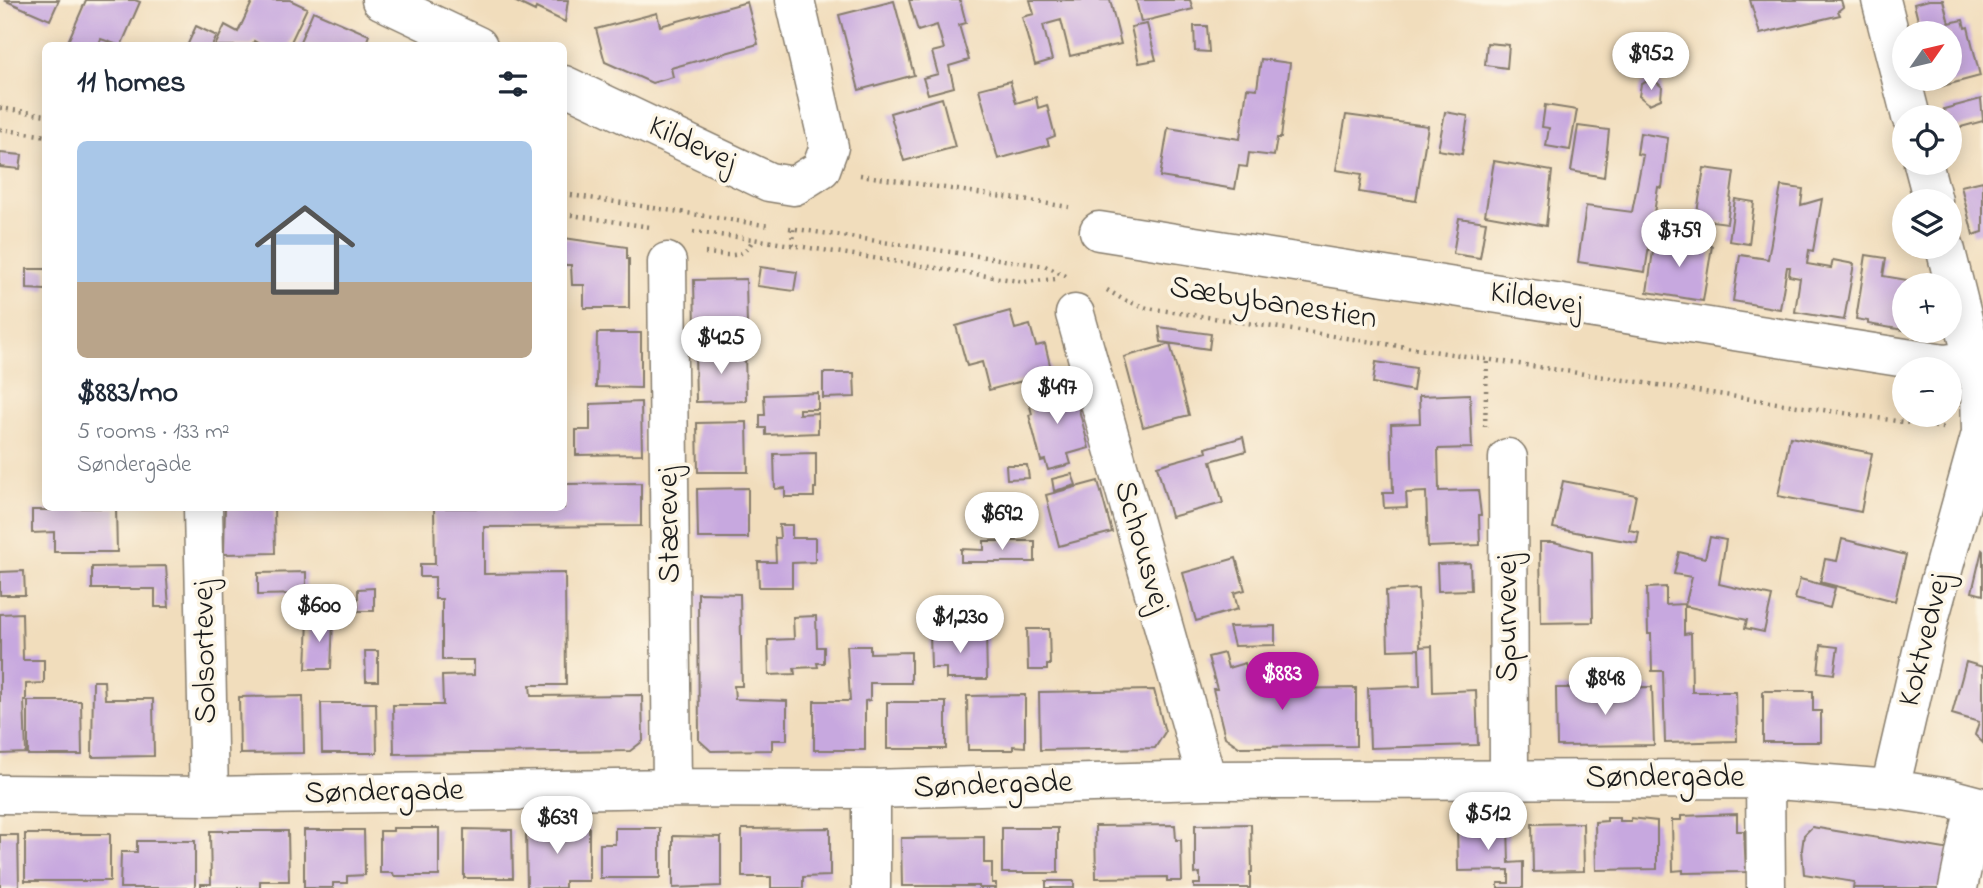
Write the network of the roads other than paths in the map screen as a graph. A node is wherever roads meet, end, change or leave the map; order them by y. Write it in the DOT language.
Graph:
graph roads {
  1 [pos="381,0"];
  2 [pos="795,0"];
  3 [pos="1881,0"];
  4 [pos="470,42"];
  5 [pos="567,86"];
  6 [pos="1908,105"];
  7 [pos="1099,231"];
  8 [pos="670,241"];
  9 [pos="1948,259"];
  10 [pos="1072,296"];
  11 [pos="1979,378"];
  12 [pos="1508,458"];
  13 [pos="203,511"];
  14 [pos="1509,778"];
  15 [pos="1765,779"];
  16 [pos="1207,780"];
  17 [pos="672,788"];
  18 [pos="871,789"];
  19 [pos="1890,789"];
  20 [pos="0,794"];
  21 [pos="209,796"];
  22 [pos="1979,806"];
  23 [pos="872,888"];
  24 [pos="1766,888"];
  25 [pos="1958,888"];
  1 -- 4 [label="street"];
  2 -- 5 [label="street, Kildevej"];
  3 -- 6 [label="street"];
  7 -- 11 [label="street, Kildevej"];
  8 -- 17 [label="street, Stærevej"];
  9 -- 11 [label="street, Koktvedvej"];
  10 -- 16 [label="street, Schousvej"];
  11 -- 19 [label="street, Koktvedvej"];
  12 -- 14 [label="street, Spurvevej"];
  13 -- 21 [label="street, Solsortevej"];
  14 -- 15 [label="street, Søndergade"];
  14 -- 16 [label="street, Søndergade"];
  15 -- 19 [label="street, Søndergade"];
  15 -- 24 [label="street"];
  16 -- 18 [label="street, Søndergade"];
  17 -- 18 [label="street, Søndergade"];
  17 -- 21 [label="street, Søndergade"];
  18 -- 23 [label="street"];
  19 -- 22 [label="street, Søndergade"];
  20 -- 21 [label="street, Søndergade"];
  22 -- 25 [label="street"];
}
